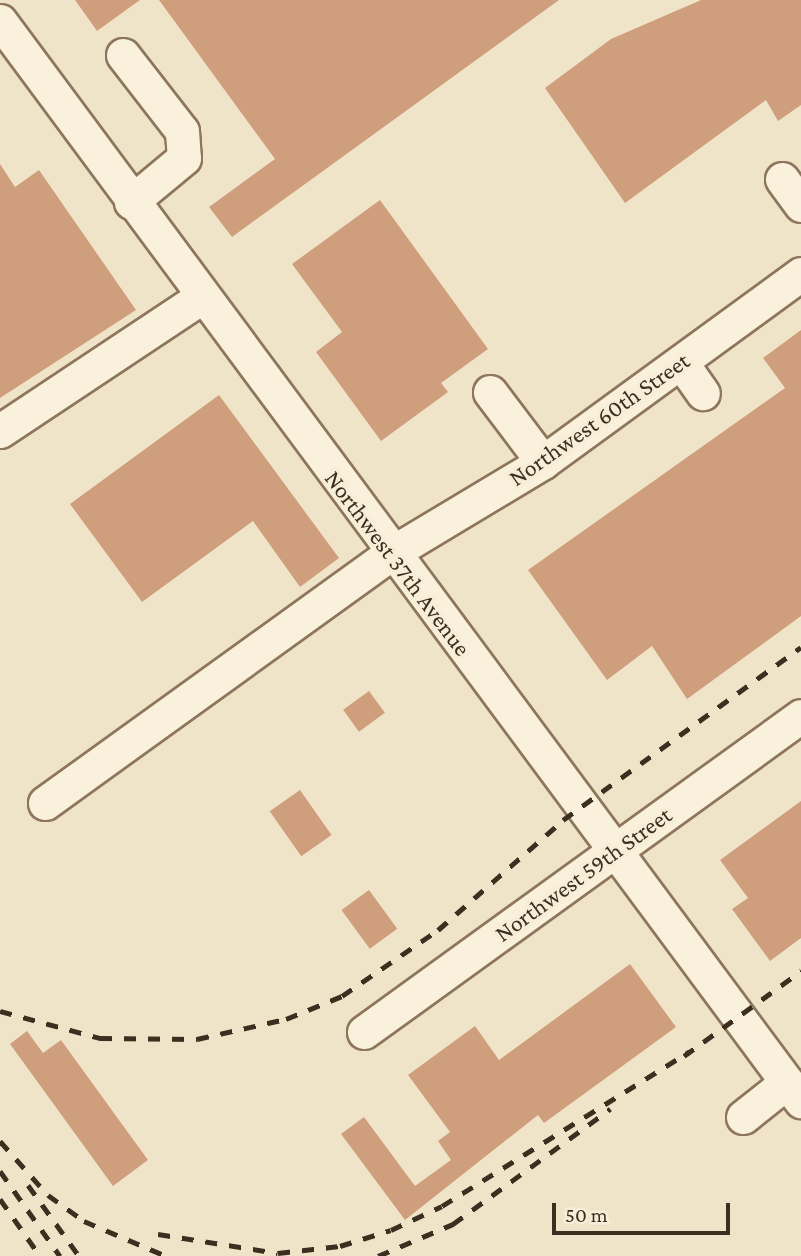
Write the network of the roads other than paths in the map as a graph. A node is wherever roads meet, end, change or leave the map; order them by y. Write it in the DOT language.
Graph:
graph roads {
  1 [pos="0,21"];
  2 [pos="123,55"];
  3 [pos="131,202"];
  4 [pos="801,274"];
  5 [pos="202,297"];
  6 [pos="681,362"];
  7 [pos="490,392"];
  8 [pos="703,393"];
  9 [pos="0,430"];
  10 [pos="543,462"];
  11 [pos="390,554"];
  12 [pos="801,716"];
  13 [pos="45,803"];
  14 [pos="616,850"];
  15 [pos="364,1032"];
  16 [pos="794,1091"];
  17 [pos="743,1116"];
  1 -- 3 [label="street, Northwest 37th Avenue"];
  2 -- 3 [label="street"];
  3 -- 5 [label="street, Northwest 37th Avenue"];
  4 -- 6 [label="street, Northwest 60th Street"];
  5 -- 9 [label="street"];
  5 -- 11 [label="street, Northwest 37th Avenue"];
  6 -- 8 [label="street"];
  6 -- 10 [label="street, Northwest 60th Street"];
  7 -- 10 [label="street"];
  10 -- 11 [label="street, Northwest 60th Street"];
  11 -- 13 [label="street, Northwest 60th Street"];
  11 -- 14 [label="street, Northwest 37th Avenue"];
  12 -- 14 [label="street, Northwest 59th Street"];
  14 -- 15 [label="street, Northwest 59th Street"];
  14 -- 16 [label="street, Northwest 37th Avenue"];
  16 -- 17 [label="street"];
}
